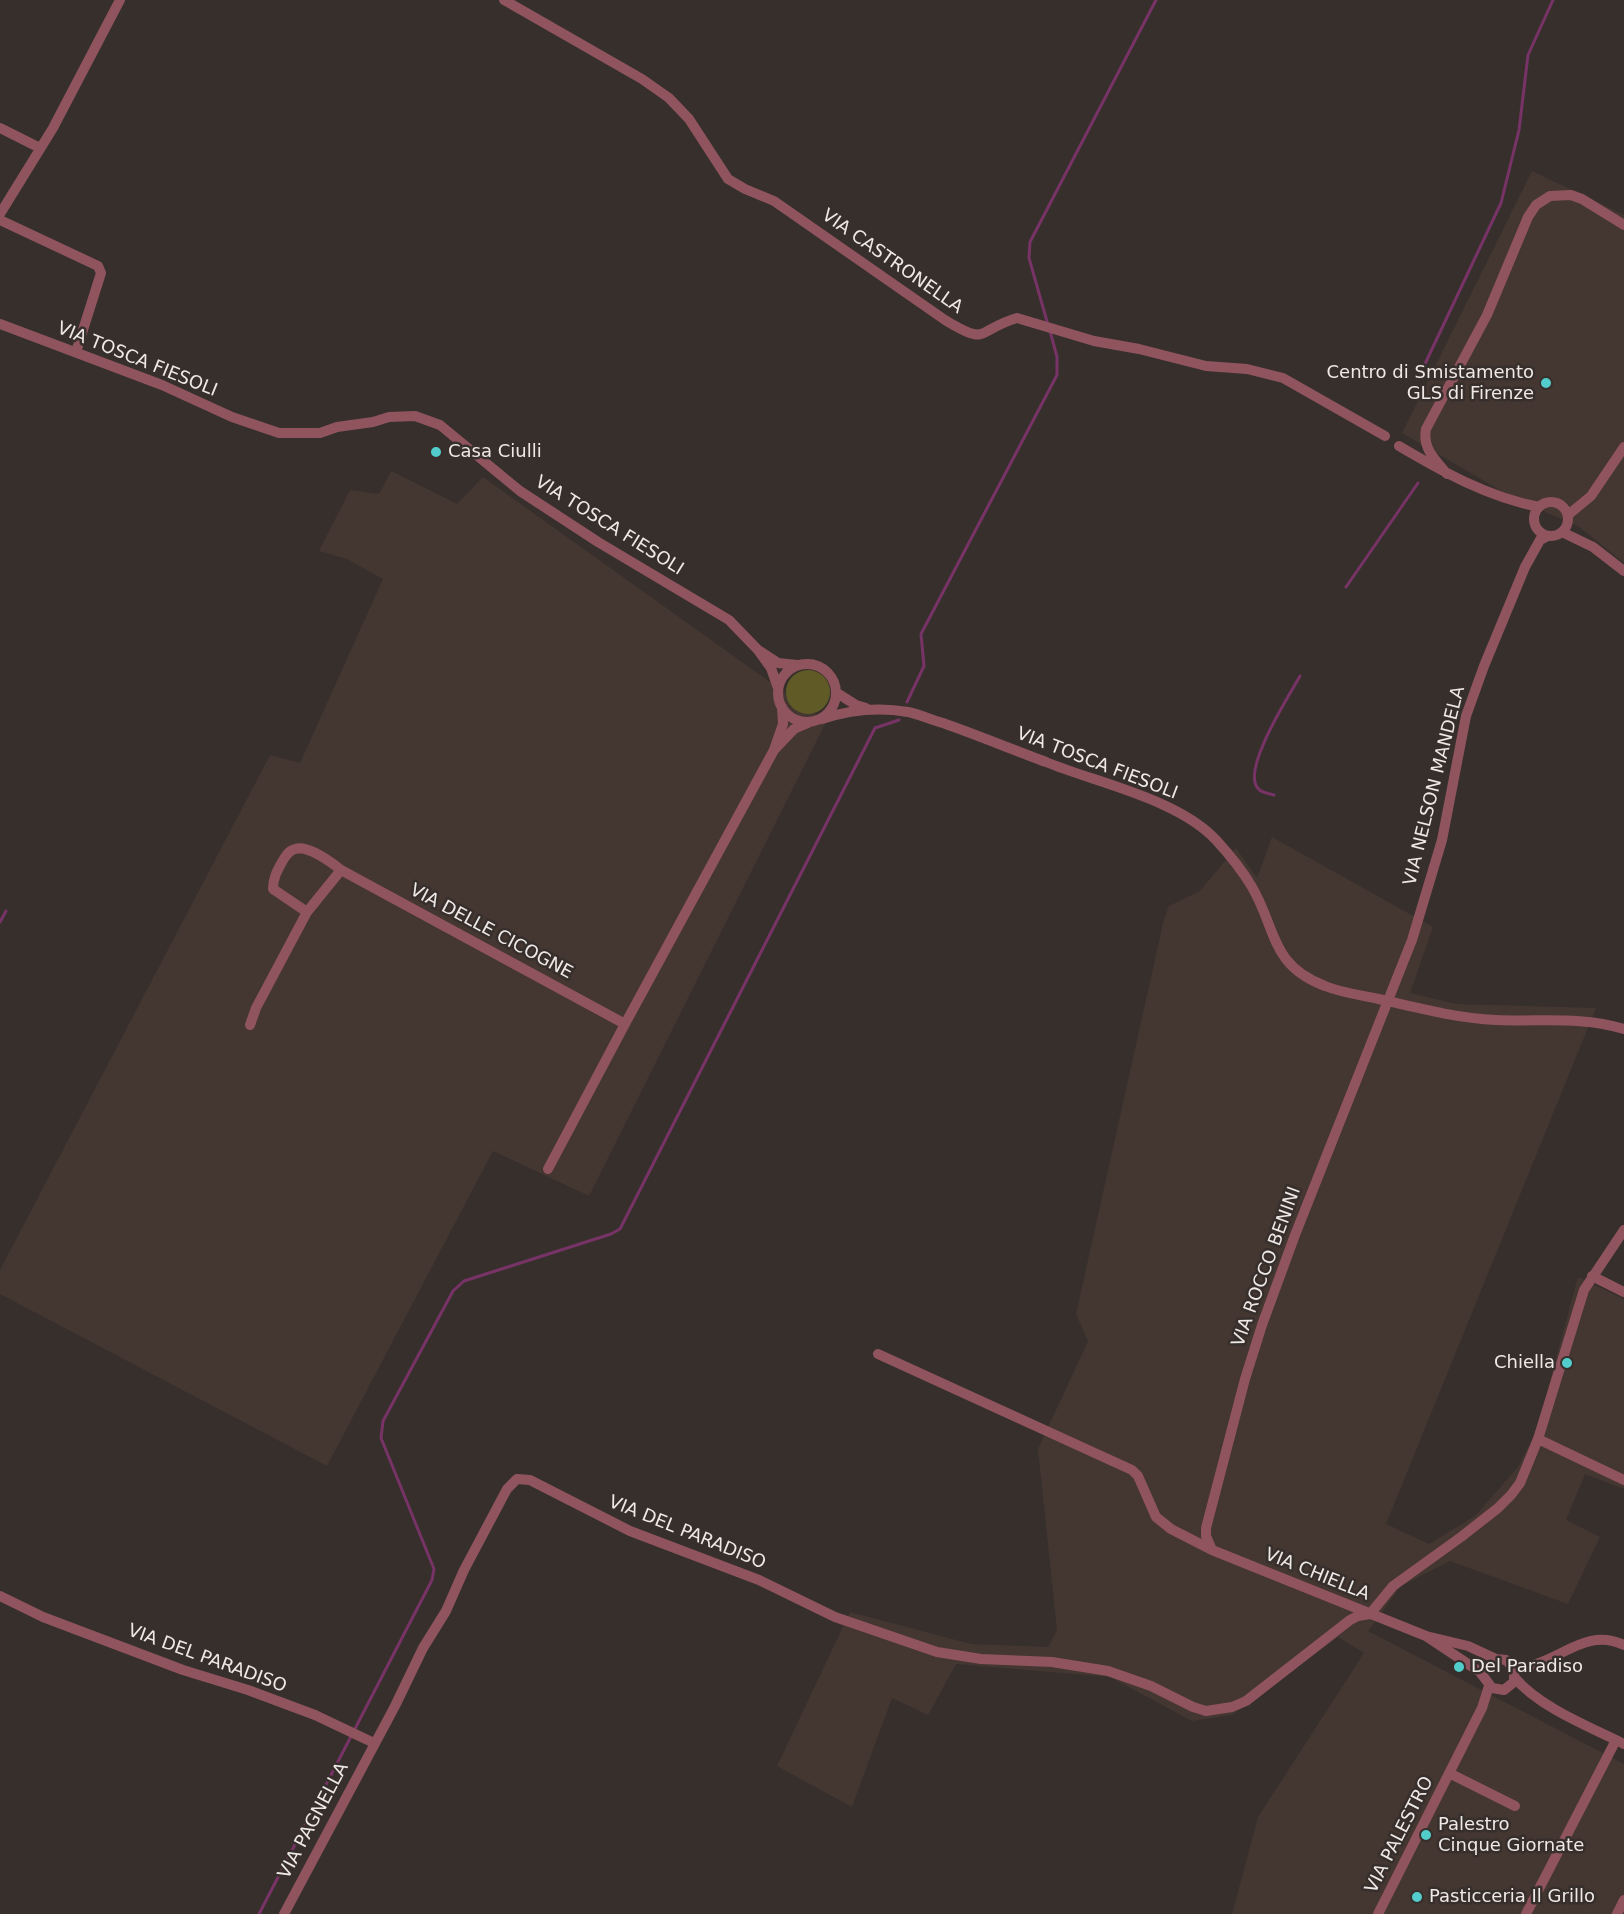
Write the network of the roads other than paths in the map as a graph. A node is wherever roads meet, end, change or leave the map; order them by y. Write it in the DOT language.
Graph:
graph roads {
  1 [pos="120,0"];
  2 [pos="504,0"];
  3 [pos="0,128"];
  4 [pos="40,148"];
  5 [pos="0,214"];
  6 [pos="0,220"];
  7 [pos="1624,225"];
  8 [pos="0,324"];
  9 [pos="76,352"];
  10 [pos="1385,436"];
  11 [pos="1399,446"];
  12 [pos="1624,447"];
  13 [pos="1447,474"];
  14 [pos="1513,502"];
  15 [pos="1561,504"];
  16 [pos="1579,504"];
  17 [pos="1539,507"];
  18 [pos="1566,523"];
  19 [pos="1540,530"];
  20 [pos="1624,571"];
  21 [pos="758,651"];
  22 [pos="798,665"];
  23 [pos="778,690"];
  24 [pos="837,693"];
  25 [pos="782,706"];
  26 [pos="869,710"];
  27 [pos="822,719"];
  28 [pos="810,722"];
  29 [pos="774,750"];
  30 [pos="341,870"];
  31 [pos="307,912"];
  32 [pos="1387,1001"];
  33 [pos="625,1024"];
  34 [pos="250,1026"];
  35 [pos="1624,1029"];
  36 [pos="548,1169"];
  37 [pos="1624,1230"];
  38 [pos="1592,1276"];
  39 [pos="1624,1292"];
  40 [pos="878,1354"];
  41 [pos="1538,1439"];
  42 [pos="1624,1480"];
  43 [pos="1212,1550"];
  44 [pos="0,1596"];
  45 [pos="1370,1614"];
  46 [pos="1426,1636"];
  47 [pos="1623,1641"];
  48 [pos="1496,1659"];
  49 [pos="1513,1667"];
  50 [pos="1515,1678"];
  51 [pos="1491,1685"];
  52 [pos="1620,1742"];
  53 [pos="374,1743"];
  54 [pos="1449,1773"];
  55 [pos="1515,1806"];
  56 [pos="1624,1900"];
  57 [pos="1381,1913"];
  58 [pos="284,1914"];
  59 [pos="1526,1914"];
  60 [pos="1617,1914"];
  1 -- 4 [label="street"];
  2 -- 10 [label="street, VIA CASTRONELLA"];
  3 -- 4 [label="street"];
  4 -- 5 [label="street"];
  6 -- 9 [label="street"];
  7 -- 13 [label="street"];
  8 -- 9 [label="street, VIA TOSCA FIESOLI"];
  9 -- 21 [label="street, VIA TOSCA FIESOLI"];
  11 -- 13 [label="street"];
  12 -- 16 [label="street"];
  13 -- 14 [label="street"];
  14 -- 17 [label="street"];
  14 -- 19 [label="street"];
  15 -- 16 [label="street"];
  15 -- 17 [label="street"];
  15 -- 18 [label="street"];
  16 -- 18 [label="street"];
  17 -- 19 [label="street"];
  18 -- 19 [label="street"];
  18 -- 20 [label="street"];
  19 -- 32 [label="street, VIA NELSON MANDELA"];
  21 -- 22 [label="street, VIA TOSCA FIESOLI"];
  21 -- 23 [label="street, VIA TOSCA FIESOLI"];
  22 -- 23 [label="street"];
  22 -- 24 [label="street, VIA TOSCA FIESOLI"];
  23 -- 25 [label="street, VIA TOSCA FIESOLI"];
  24 -- 26 [label="street, VIA TOSCA FIESOLI"];
  24 -- 27 [label="street"];
  25 -- 28 [label="street"];
  25 -- 29 [label="street"];
  26 -- 27 [label="street, VIA TOSCA FIESOLI"];
  26 -- 32 [label="street, VIA TOSCA FIESOLI"];
  27 -- 28 [label="street, VIA TOSCA FIESOLI"];
  28 -- 29 [label="street"];
  29 -- 33 [label="street"];
  30 -- 31 [label="street"];
  30 -- 31 [label="street, VIA DELLE CICOGNE"];
  30 -- 33 [label="street, VIA DELLE CICOGNE"];
  31 -- 34 [label="street"];
  32 -- 35 [label="street, VIA TOSCA FIESOLI"];
  32 -- 43 [label="street, VIA ROCCO BENINI"];
  33 -- 36 [label="street"];
  37 -- 38 [label="street, VIA CHIELLA"];
  38 -- 39 [label="street"];
  38 -- 41 [label="street, VIA CHIELLA"];
  40 -- 43 [label="street, VIA CHIELLA"];
  41 -- 42 [label="street"];
  41 -- 45 [label="street, VIA CHIELLA"];
  43 -- 45 [label="street, VIA CHIELLA"];
  44 -- 53 [label="street, VIA DEL PARADISO"];
  45 -- 46 [label="street"];
  45 -- 53 [label="street, VIA DEL PARADISO"];
  46 -- 48 [label="street"];
  46 -- 51 [label="street"];
  47 -- 49 [label="street"];
  48 -- 49 [label="street"];
  48 -- 51 [label="street"];
  49 -- 50 [label="street"];
  50 -- 51 [label="street"];
  50 -- 52 [label="street"];
  51 -- 54 [label="street, VIA PALESTRO"];
  52 -- 59 [label="street"];
  53 -- 58 [label="street, VIA PAGNELLA"];
  54 -- 55 [label="street, VIA PALESTRO"];
  54 -- 57 [label="street, VIA PALESTRO"];
  56 -- 60 [label="street"];
}
